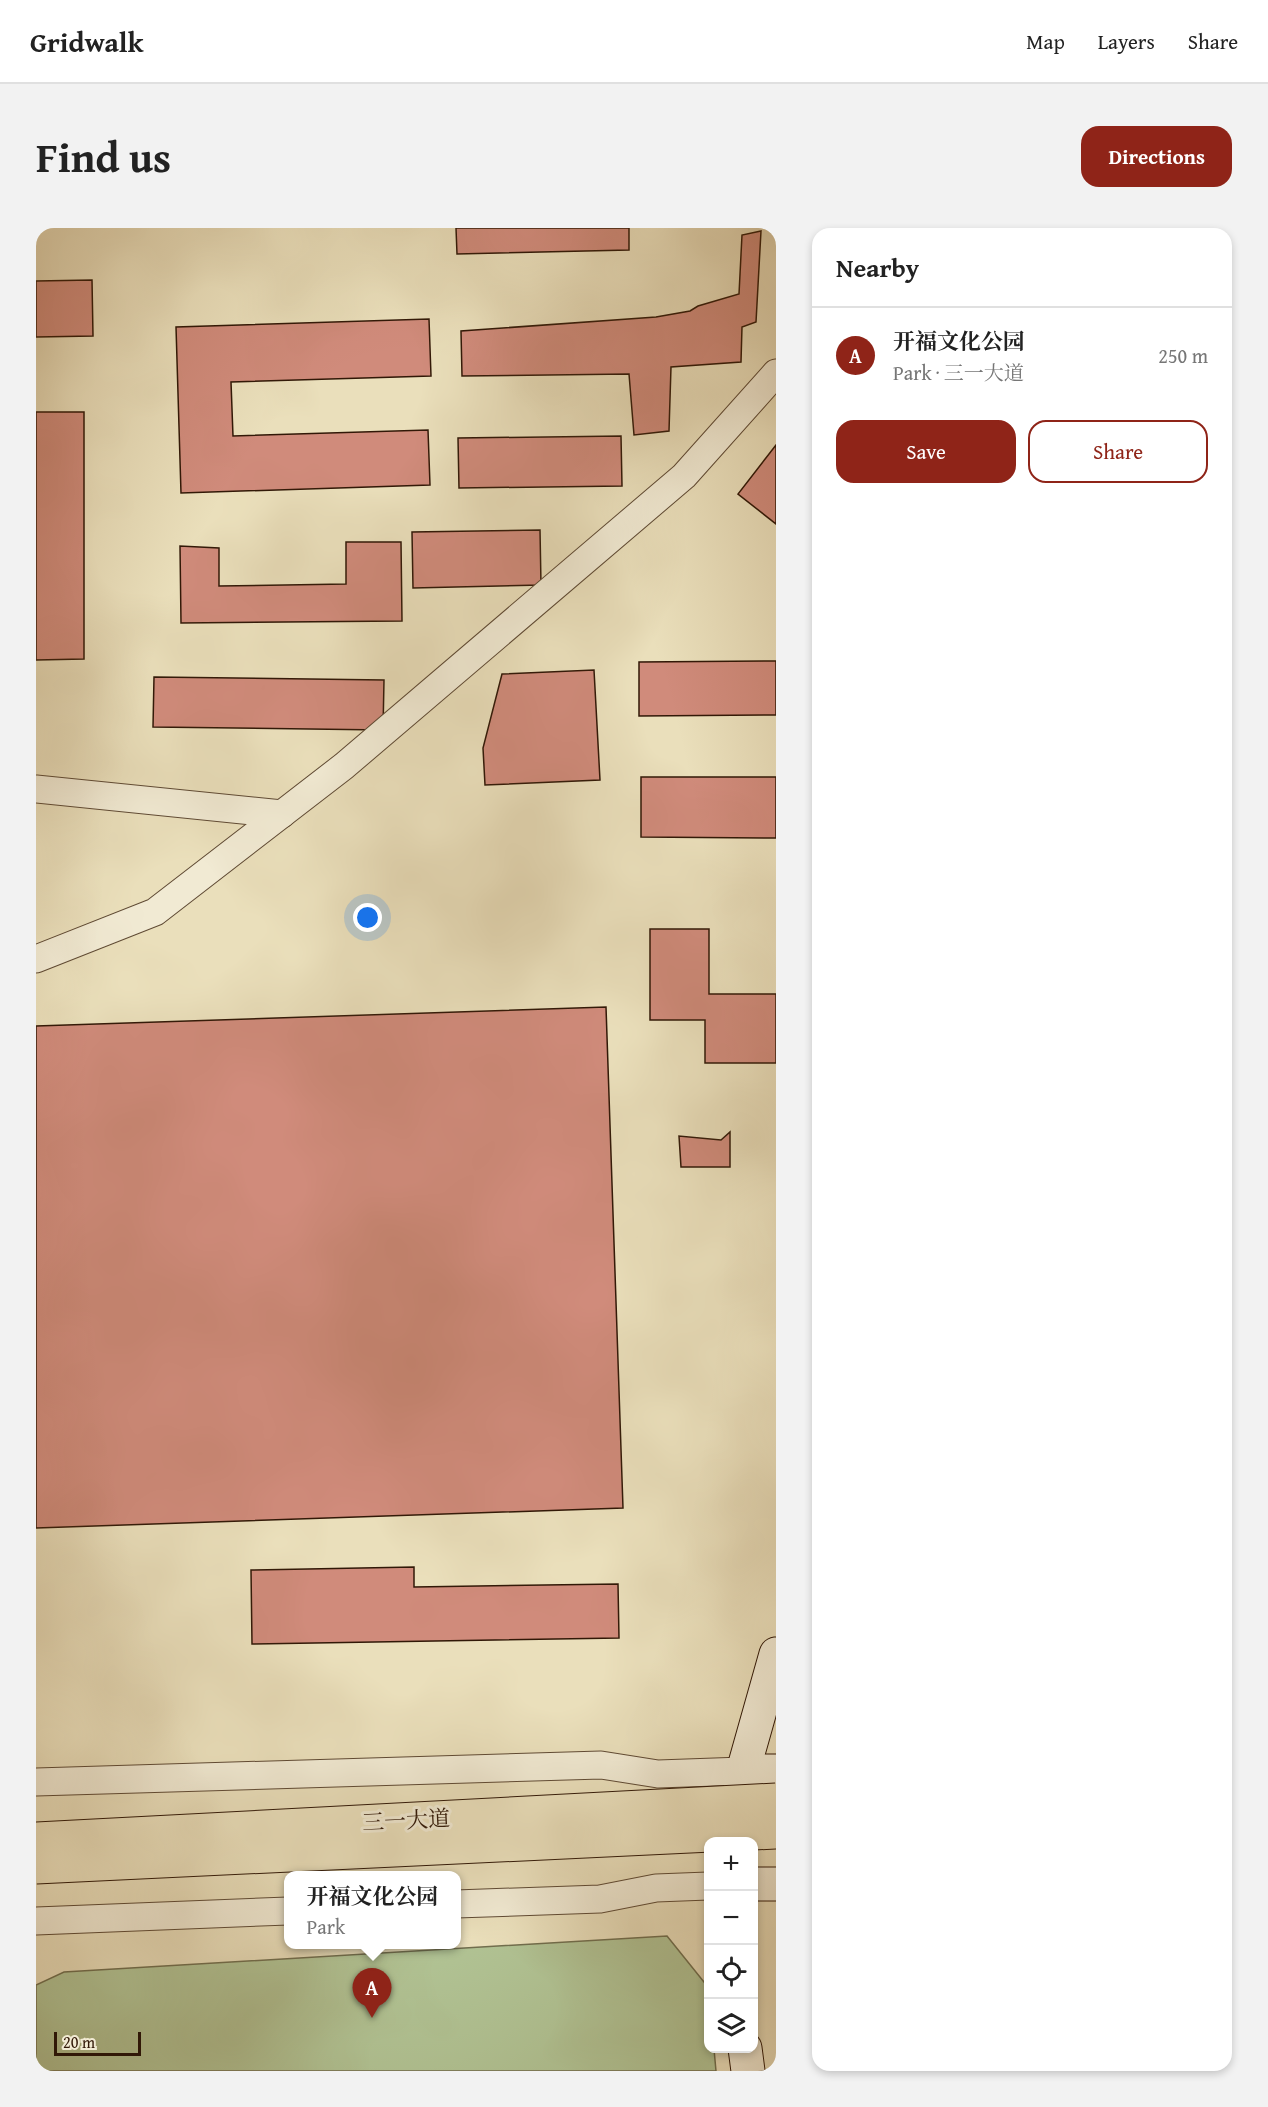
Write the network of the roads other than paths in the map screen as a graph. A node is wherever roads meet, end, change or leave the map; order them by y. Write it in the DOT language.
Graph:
graph roads {
  1 [pos="776,373"];
  2 [pos="36,789"];
  3 [pos="282,814"];
  4 [pos="36,959"];
  5 [pos="776,1654"];
  6 [pos="744,1771"];
  7 [pos="776,1771"];
  8 [pos="36,1782"];
  9 [pos="776,1800"];
  10 [pos="776,1832"];
  11 [pos="735,1837"];
  12 [pos="36,1839"];
  13 [pos="36,1867"];
  14 [pos="758,1884"];
  15 [pos="776,1884"];
  16 [pos="704,1886"];
  17 [pos="461,1904"];
  18 [pos="284,1911"];
  19 [pos="36,1921"];
  20 [pos="746,2053"];
  21 [pos="748,2071"];
  1 -- 3 [label="street"];
  2 -- 3 [label="street"];
  3 -- 4 [label="street"];
  5 -- 6 [label="main road"];
  6 -- 7 [label="main road"];
  6 -- 8 [label="street"];
  6 -- 11 [label="main road"];
  9 -- 12 [label="highway, 三一大道, bridge"];
  10 -- 13 [label="highway, 三一大道, bridge"];
  14 -- 15 [label="main road"];
  16 -- 17 [label="street"];
  18 -- 19 [label="street"];
  20 -- 21 [label="main road"];
}
